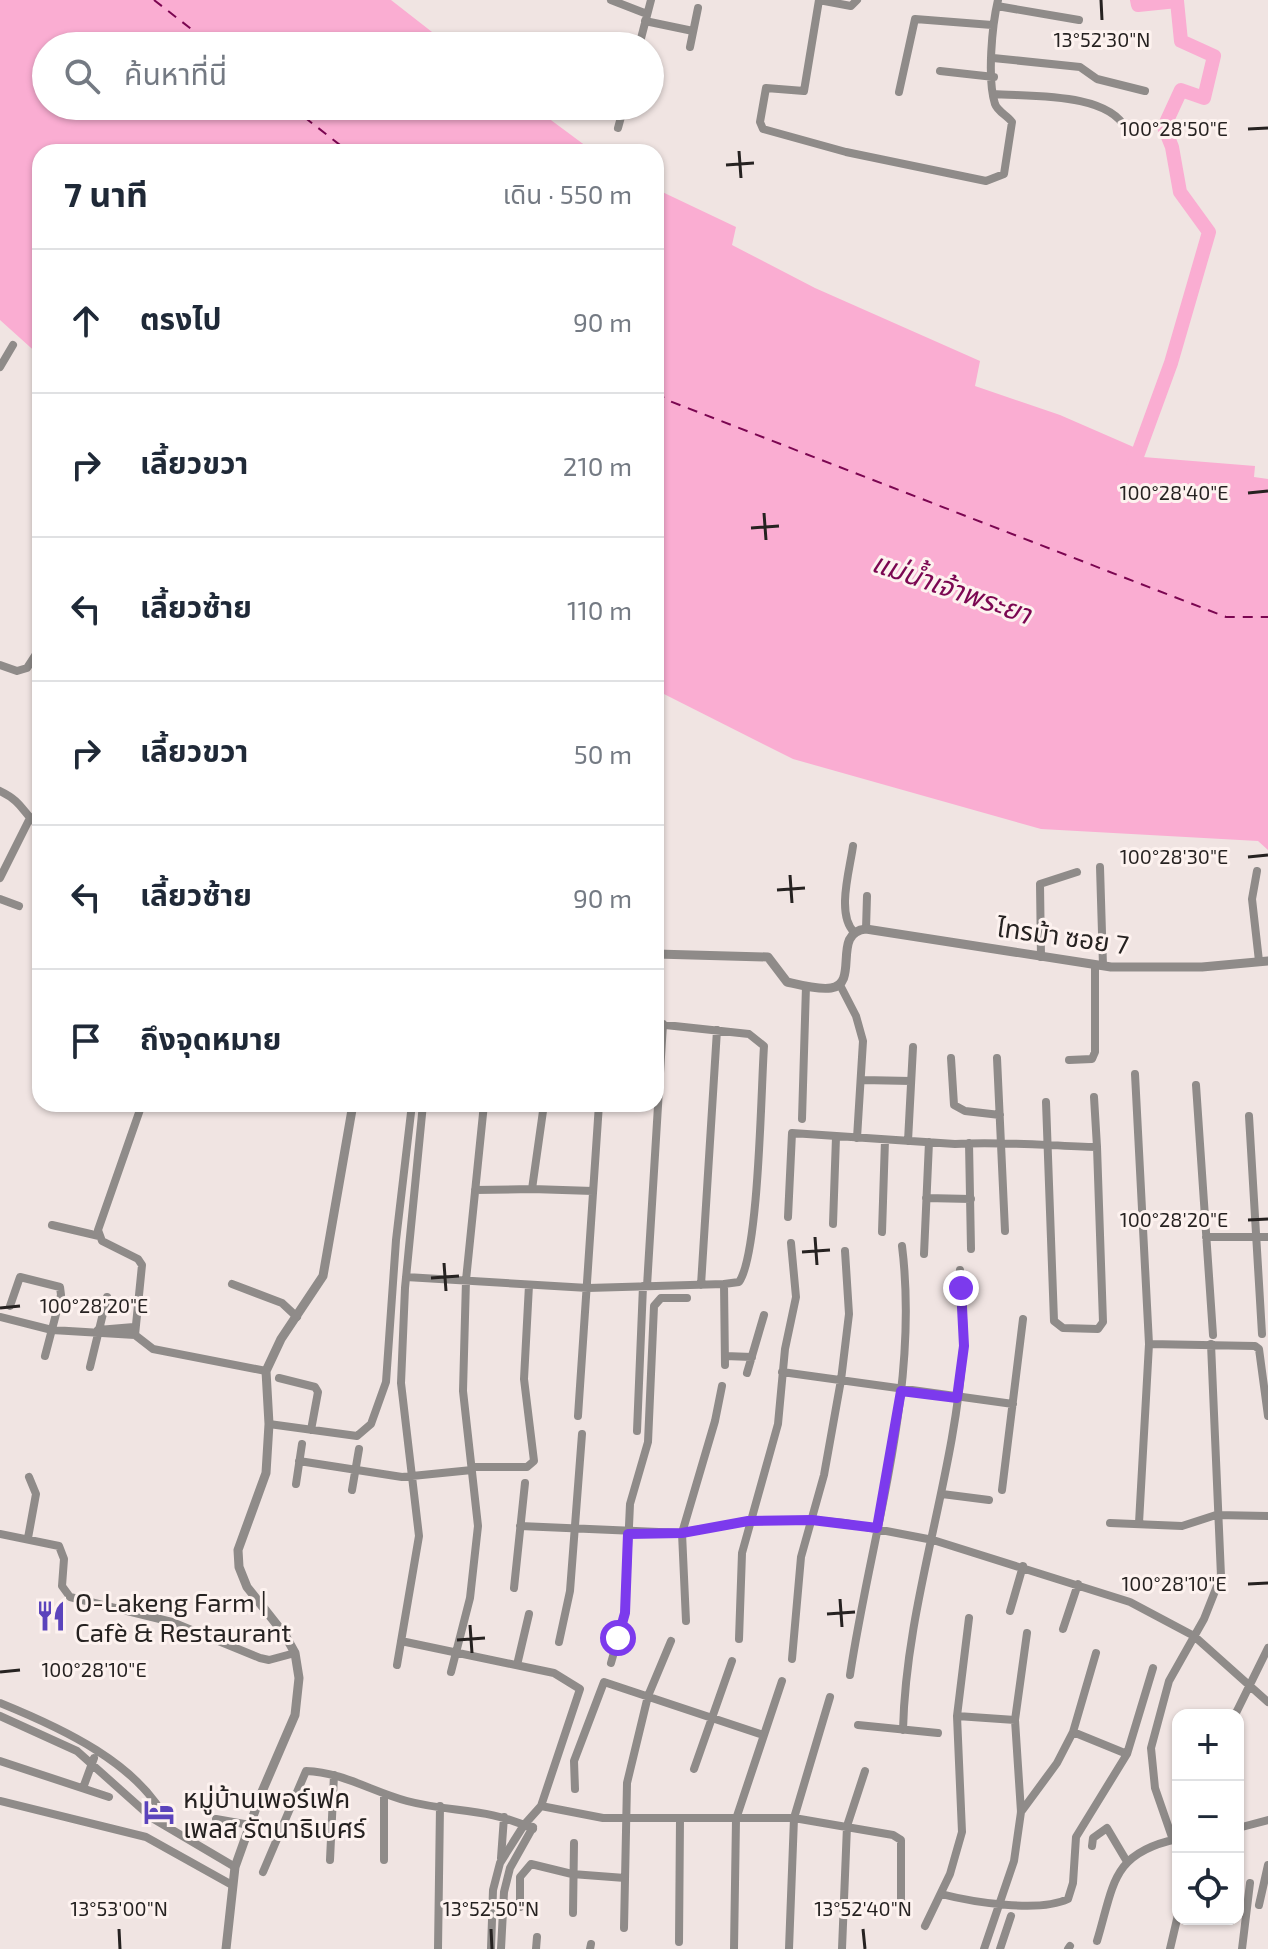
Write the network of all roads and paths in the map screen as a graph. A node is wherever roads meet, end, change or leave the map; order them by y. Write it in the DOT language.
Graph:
graph roads {
  1 [pos="611,0"];
  2 [pos="651,0"];
  3 [pos="819,0"];
  4 [pos="857,0"];
  5 [pos="998,3"];
  6 [pos="698,8"];
  7 [pos="646,17"];
  8 [pos="1079,20"];
  9 [pos="992,25"];
  10 [pos="693,31"];
  11 [pos="642,32"];
  12 [pos="690,47"];
  13 [pos="993,58"];
  14 [pos="940,71"];
  15 [pos="994,77"];
  16 [pos="1145,91"];
  17 [pos="899,92"];
  18 [pos="993,94"];
  19 [pos="620,120"];
  20 [pos="618,128"];
  21 [pos="1126,129"];
  22 [pos="13,345"];
  23 [pos="0,367"];
  24 [pos="32,660"];
  25 [pos="0,665"];
  26 [pos="0,791"];
  27 [pos="30,818"];
  28 [pos="853,846"];
  29 [pos="1100,867"];
  30 [pos="1257,871"];
  31 [pos="1077,872"];
  32 [pos="0,878"];
  33 [pos="867,896"];
  34 [pos="0,899"];
  35 [pos="19,906"];
  36 [pos="866,929"];
  37 [pos="854,932"];
  38 [pos="664,954"];
  39 [pos="1041,957"];
  40 [pos="1264,961"];
  41 [pos="1099,966"];
  42 [pos="840,985"];
  43 [pos="806,986"];
  44 [pos="664,1025"];
  45 [pos="717,1030"];
  46 [pos="913,1047"];
  47 [pos="951,1058"];
  48 [pos="997,1058"];
  49 [pos="1069,1060"];
  50 [pos="1135,1074"];
  51 [pos="862,1080"];
  52 [pos="911,1081"];
  53 [pos="1196,1085"];
  54 [pos="1094,1097"];
  55 [pos="1046,1102"];
  56 [pos="139,1112"];
  57 [pos="352,1112"];
  58 [pos="411,1112"];
  59 [pos="422,1112"];
  60 [pos="483,1112"];
  61 [pos="543,1112"];
  62 [pos="598,1112"];
  63 [pos="654,1112"];
  64 [pos="1000,1115"];
  65 [pos="1249,1116"];
  66 [pos="802,1119"];
  67 [pos="836,1137"];
  68 [pos="857,1138"];
  69 [pos="885,1140"];
  70 [pos="908,1141"];
  71 [pos="929,1142"];
  72 [pos="969,1143"];
  73 [pos="1001,1144"];
  74 [pos="1049,1146"];
  75 [pos="1097,1147"];
  76 [pos="532,1189"];
  77 [pos="475,1190"];
  78 [pos="593,1191"];
  79 [pos="926,1198"];
  80 [pos="971,1199"];
  81 [pos="788,1217"];
  82 [pos="833,1224"];
  83 [pos="52,1225"];
  84 [pos="1005,1231"];
  85 [pos="882,1232"];
  86 [pos="99,1236"];
  87 [pos="1256,1236"];
  88 [pos="1206,1237"];
  89 [pos="1268,1237"];
  90 [pos="791,1243"];
  91 [pos="902,1246"];
  92 [pos="971,1249"];
  93 [pos="845,1251"];
  94 [pos="924,1254"];
  95 [pos="960,1270"];
  96 [pos="406,1277"];
  97 [pos="466,1280"];
  98 [pos="232,1284"];
  99 [pos="724,1284"];
  100 [pos="529,1285"];
  101 [pos="701,1285"];
  102 [pos="645,1286"];
  103 [pos="588,1288"];
  104 [pos="107,1297"];
  105 [pos="687,1298"];
  106 [pos="10,1306"];
  107 [pos="764,1315"];
  108 [pos="297,1317"];
  109 [pos="1,1318"];
  110 [pos="1023,1319"];
  111 [pos="52,1330"];
  112 [pos="134,1331"];
  113 [pos="95,1333"];
  114 [pos="1262,1334"];
  115 [pos="1212,1339"];
  116 [pos="1149,1344"];
  117 [pos="45,1356"];
  118 [pos="752,1357"];
  119 [pos="90,1367"];
  120 [pos="266,1371"];
  121 [pos="782,1372"];
  122 [pos="747,1373"];
  123 [pos="279,1378"];
  124 [pos="841,1380"];
  125 [pos="722,1386"];
  126 [pos="901,1391"];
  127 [pos="957,1398"];
  128 [pos="1013,1404"];
  129 [pos="578,1416"];
  130 [pos="1268,1416"];
  131 [pos="269,1424"];
  132 [pos="311,1430"];
  133 [pos="637,1431"];
  134 [pos="582,1434"];
  135 [pos="302,1444"];
  136 [pos="359,1449"];
  137 [pos="299,1461"];
  138 [pos="472,1469"];
  139 [pos="355,1470"];
  140 [pos="414,1476"];
  141 [pos="29,1477"];
  142 [pos="525,1483"];
  143 [pos="296,1484"];
  144 [pos="352,1490"];
  145 [pos="1002,1490"];
  146 [pos="942,1494"];
  147 [pos="989,1500"];
  148 [pos="1216,1515"];
  149 [pos="1268,1516"];
  150 [pos="812,1520"];
  151 [pos="748,1521"];
  152 [pos="1110,1523"];
  153 [pos="1139,1523"];
  154 [pos="520,1526"];
  155 [pos="877,1528"];
  156 [pos="574,1531"];
  157 [pos="682,1533"];
  158 [pos="0,1534"];
  159 [pos="628,1534"];
  160 [pos="28,1538"];
  161 [pos="933,1540"];
  162 [pos="1023,1566"];
  163 [pos="1078,1584"];
  164 [pos="514,1588"];
  165 [pos="1010,1611"];
  166 [pos="529,1614"];
  167 [pos="969,1618"];
  168 [pos="686,1621"];
  169 [pos="1063,1629"];
  170 [pos="1027,1633"];
  171 [pos="1194,1636"];
  172 [pos="739,1639"];
  173 [pos="401,1641"];
  174 [pos="671,1641"];
  175 [pos="559,1642"];
  176 [pos="1268,1648"];
  177 [pos="456,1651"];
  178 [pos="295,1653"];
  179 [pos="1096,1653"];
  180 [pos="792,1659"];
  181 [pos="732,1661"];
  182 [pos="611,1663"];
  183 [pos="397,1665"];
  184 [pos="517,1665"];
  185 [pos="1153,1668"];
  186 [pos="451,1672"];
  187 [pos="850,1675"];
  188 [pos="782,1681"];
  189 [pos="1249,1684"];
  190 [pos="648,1696"];
  191 [pos="830,1697"];
  192 [pos="1268,1702"];
  193 [pos="0,1703"];
  194 [pos="1238,1709"];
  195 [pos="0,1716"];
  196 [pos="957,1716"];
  197 [pos="712,1717"];
  198 [pos="1015,1720"];
  199 [pos="858,1725"];
  200 [pos="903,1730"];
  201 [pos="1073,1732"];
  202 [pos="938,1733"];
  203 [pos="763,1735"];
  204 [pos="100,1751"];
  205 [pos="1127,1754"];
  206 [pos="0,1761"];
  207 [pos="92,1761"];
  208 [pos="694,1769"];
  209 [pos="865,1771"];
  210 [pos="334,1775"];
  211 [pos="1018,1782"];
  212 [pos="83,1788"];
  213 [pos="575,1789"];
  214 [pos="1037,1790"];
  215 [pos="384,1794"];
  216 [pos="109,1797"];
  217 [pos="0,1801"];
  218 [pos="440,1806"];
  219 [pos="541,1806"];
  220 [pos="1021,1812"];
  221 [pos="504,1817"];
  222 [pos="794,1818"];
  223 [pos="216,1819"];
  224 [pos="627,1819"];
  225 [pos="680,1819"];
  226 [pos="736,1819"];
  227 [pos="1268,1820"];
  228 [pos="250,1825"];
  229 [pos="847,1826"];
  230 [pos="1244,1826"];
  231 [pos="170,1827"];
  232 [pos="528,1827"];
  233 [pos="1172,1831"];
  234 [pos="1172,1840"];
  235 [pos="574,1843"];
  236 [pos="1092,1846"];
  237 [pos="330,1860"];
  238 [pos="384,1860"];
  239 [pos="1126,1860"];
  240 [pos="500,1863"];
  241 [pos="1268,1865"];
  242 [pos="235,1867"];
  243 [pos="263,1872"];
  244 [pos="572,1874"];
  245 [pos="625,1878"];
  246 [pos="1250,1883"];
  247 [pos="232,1885"];
  248 [pos="941,1894"];
  249 [pos="1001,1904"];
  250 [pos="1259,1905"];
  251 [pos="520,1907"];
  252 [pos="901,1911"];
  253 [pos="573,1913"];
  254 [pos="1011,1916"];
  255 [pos="1176,1925"];
  256 [pos="925,1926"];
  257 [pos="624,1928"];
  258 [pos="537,1937"];
  259 [pos="1097,1941"];
  260 [pos="679,1942"];
  261 [pos="226,1949"];
  262 [pos="438,1949"];
  263 [pos="491,1949"];
  264 [pos="501,1949"];
  265 [pos="536,1949"];
  266 [pos="734,1949"];
  267 [pos="789,1949"];
  268 [pos="842,1949"];
  269 [pos="984,1949"];
  270 [pos="1000,1949"];
  271 [pos="1170,1949"];
  272 [pos="1242,1949"];
  1 -- 7 [label="street"];
  2 -- 7 [label="street"];
  3 -- 4 [label="street"];
  3 -- 18 [label="street"];
  5 -- 8 [label="street"];
  5 -- 9 [label="street"];
  6 -- 10 [label="street"];
  7 -- 10 [label="street"];
  7 -- 11 [label="street"];
  9 -- 13 [label="street"];
  9 -- 17 [label="street"];
  10 -- 12 [label="street"];
  13 -- 15 [label="street"];
  13 -- 16 [label="street"];
  14 -- 15 [label="street"];
  15 -- 18 [label="street"];
  18 -- 21 [label="street"];
  19 -- 20 [label="street"];
  22 -- 23 [label="street"];
  24 -- 25 [label="street"];
  26 -- 27 [label="street"];
  27 -- 32 [label="street"];
  28 -- 37 [label="street"];
  29 -- 41 [label="street"];
  30 -- 40 [label="street"];
  31 -- 39 [label="street"];
  33 -- 36 [label="street"];
  34 -- 35 [label="street"];
  36 -- 37 [label="street, ไทรม้า ซอย 7"];
  36 -- 39 [label="street, ไทรม้า ซอย 7"];
  37 -- 42 [label="street"];
  38 -- 43 [label="street"];
  39 -- 41 [label="street, ไทรม้า ซอย 7"];
  40 -- 41 [label="street, ไทรม้า ซอย 7"];
  41 -- 49 [label="street"];
  42 -- 43 [label="street"];
  42 -- 51 [label="street"];
  43 -- 66 [label="street"];
  44 -- 45 [label="street"];
  45 -- 99 [label="street"];
  45 -- 101 [label="street"];
  46 -- 52 [label="street"];
  47 -- 64 [label="street"];
  48 -- 64 [label="street"];
  50 -- 116 [label="street"];
  51 -- 52 [label="street"];
  51 -- 68 [label="street"];
  52 -- 70 [label="street"];
  53 -- 88 [label="street"];
  54 -- 75 [label="street"];
  55 -- 74 [label="street"];
  56 -- 86 [label="street"];
  57 -- 108 [label="street"];
  58 -- 132 [label="street"];
  59 -- 96 [label="street"];
  60 -- 77 [label="street"];
  61 -- 76 [label="street"];
  62 -- 78 [label="street"];
  63 -- 102 [label="street"];
  64 -- 73 [label="street"];
  65 -- 87 [label="street"];
  67 -- 68 [label="street"];
  67 -- 81 [label="street"];
  67 -- 82 [label="street"];
  68 -- 69 [label="street"];
  69 -- 70 [label="street"];
  69 -- 85 [label="street"];
  70 -- 71 [label="street"];
  71 -- 72 [label="street"];
  71 -- 79 [label="street"];
  72 -- 73 [label="street"];
  72 -- 80 [label="street"];
  73 -- 74 [label="street"];
  73 -- 84 [label="street"];
  74 -- 75 [label="street"];
  74 -- 75 [label="street"];
  76 -- 77 [label="street"];
  76 -- 78 [label="street"];
  77 -- 97 [label="street"];
  78 -- 103 [label="street"];
  79 -- 80 [label="street"];
  79 -- 94 [label="street"];
  80 -- 92 [label="street"];
  83 -- 86 [label="street"];
  86 -- 112 [label="street"];
  87 -- 88 [label="street"];
  87 -- 89 [label="street"];
  87 -- 114 [label="street"];
  88 -- 115 [label="street"];
  90 -- 121 [label="street"];
  91 -- 126 [label="street"];
  93 -- 124 [label="street"];
  95 -- 127 [label="street"];
  96 -- 97 [label="street"];
  96 -- 140 [label="street"];
  97 -- 100 [label="street"];
  97 -- 138 [label="street"];
  98 -- 108 [label="street"];
  99 -- 101 [label="street"];
  99 -- 118 [label="street"];
  100 -- 103 [label="street"];
  100 -- 138 [label="street"];
  101 -- 102 [label="street"];
  102 -- 103 [label="street"];
  102 -- 133 [label="street"];
  103 -- 129 [label="street"];
  104 -- 113 [label="street"];
  105 -- 159 [label="street"];
  106 -- 111 [label="street"];
  107 -- 118 [label="street"];
  108 -- 120 [label="street"];
  109 -- 111 [label="street"];
  110 -- 128 [label="street"];
  111 -- 113 [label="street"];
  111 -- 117 [label="street"];
  112 -- 113 [label="street"];
  112 -- 120 [label="street"];
  113 -- 119 [label="street"];
  115 -- 116 [label="street"];
  115 -- 130 [label="street"];
  115 -- 148 [label="street"];
  116 -- 153 [label="street"];
  118 -- 122 [label="street"];
  120 -- 131 [label="street"];
  121 -- 124 [label="street"];
  121 -- 151 [label="street"];
  123 -- 132 [label="street"];
  124 -- 126 [label="street"];
  124 -- 150 [label="street"];
  125 -- 157 [label="street"];
  126 -- 127 [label="street"];
  126 -- 155 [label="street"];
  127 -- 128 [label="street"];
  127 -- 146 [label="street"];
  128 -- 145 [label="street"];
  131 -- 132 [label="street"];
  131 -- 178 [label="street"];
  134 -- 156 [label="street"];
  135 -- 137 [label="street"];
  136 -- 139 [label="street"];
  137 -- 139 [label="street"];
  137 -- 143 [label="street"];
  138 -- 140 [label="street"];
  138 -- 177 [label="street"];
  139 -- 140 [label="street"];
  139 -- 144 [label="street"];
  140 -- 173 [label="street"];
  141 -- 160 [label="street"];
  142 -- 154 [label="street"];
  146 -- 147 [label="street"];
  146 -- 161 [label="street"];
  148 -- 149 [label="street"];
  148 -- 153 [label="street"];
  148 -- 171 [label="street"];
  150 -- 151 [label="street"];
  150 -- 155 [label="street"];
  150 -- 180 [label="street"];
  151 -- 157 [label="street"];
  151 -- 172 [label="street"];
  152 -- 153 [label="street"];
  154 -- 156 [label="street"];
  154 -- 164 [label="street"];
  155 -- 161 [label="street"];
  155 -- 187 [label="street"];
  156 -- 159 [label="street"];
  156 -- 175 [label="street"];
  157 -- 159 [label="street"];
  157 -- 168 [label="street"];
  158 -- 160 [label="street"];
  159 -- 182 [label="street"];
  160 -- 178 [label="street"];
  161 -- 162 [label="street"];
  161 -- 200 [label="street"];
  162 -- 163 [label="street"];
  162 -- 165 [label="street"];
  163 -- 169 [label="street"];
  163 -- 171 [label="street"];
  166 -- 184 [label="street"];
  167 -- 196 [label="street"];
  170 -- 198 [label="street"];
  171 -- 189 [label="street"];
  171 -- 233 [label="street"];
  173 -- 177 [label="street"];
  173 -- 183 [label="street"];
  174 -- 190 [label="street"];
  176 -- 189 [label="street"];
  177 -- 184 [label="street"];
  177 -- 186 [label="street"];
  178 -- 228 [label="street"];
  179 -- 201 [label="street"];
  181 -- 197 [label="street"];
  184 -- 219 [label="street"];
  185 -- 205 [label="street"];
  188 -- 203 [label="street"];
  189 -- 192 [label="street"];
  189 -- 194 [label="street"];
  190 -- 197 [label="street"];
  190 -- 213 [label="street"];
  190 -- 224 [label="street"];
  191 -- 222 [label="street"];
  193 -- 204 [label="street"];
  195 -- 207 [label="street"];
  196 -- 198 [label="street"];
  196 -- 248 [label="street"];
  197 -- 203 [label="street"];
  197 -- 208 [label="street"];
  198 -- 211 [label="street"];
  199 -- 200 [label="street"];
  200 -- 202 [label="street"];
  201 -- 205 [label="street"];
  201 -- 214 [label="street"];
  203 -- 226 [label="street"];
  204 -- 207 [label="street"];
  204 -- 231 [label="street"];
  205 -- 249 [label="street"];
  206 -- 212 [label="street"];
  207 -- 212 [label="street"];
  207 -- 231 [label="street"];
  209 -- 229 [label="street"];
  210 -- 215 [label="street"];
  210 -- 237 [label="street"];
  210 -- 243 [label="street"];
  211 -- 214 [label="street"];
  211 -- 220 [label="street"];
  212 -- 216 [label="street"];
  214 -- 220 [label="street"];
  215 -- 218 [label="street"];
  215 -- 238 [label="street"];
  217 -- 247 [label="street"];
  218 -- 221 [label="street"];
  218 -- 262 [label="street"];
  219 -- 224 [label="street"];
  219 -- 232 [label="street"];
  220 -- 249 [label="street"];
  221 -- 232 [label="street"];
  221 -- 240 [label="street"];
  222 -- 226 [label="street"];
  222 -- 229 [label="street"];
  222 -- 267 [label="street"];
  223 -- 228 [label="street"];
  224 -- 225 [label="street"];
  224 -- 245 [label="street"];
  225 -- 226 [label="street"];
  225 -- 260 [label="street"];
  226 -- 266 [label="street"];
  227 -- 230 [label="street"];
  228 -- 242 [label="street"];
  229 -- 252 [label="street"];
  229 -- 268 [label="street"];
  231 -- 242 [label="street"];
  232 -- 240 [label="street"];
  232 -- 264 [label="street"];
  234 -- 239 [label="street"];
  235 -- 244 [label="street"];
  236 -- 239 [label="street"];
  239 -- 259 [label="street"];
  240 -- 263 [label="street"];
  241 -- 250 [label="street"];
  242 -- 247 [label="street"];
  244 -- 245 [label="street"];
  244 -- 251 [label="street"];
  244 -- 253 [label="street"];
  245 -- 257 [label="street"];
  246 -- 272 [label="street"];
  247 -- 261 [label="street"];
  248 -- 249 [label="street"];
  248 -- 256 [label="street"];
  249 -- 269 [label="street"];
  254 -- 270 [label="street"];
  255 -- 271 [label="street"];
  258 -- 265 [label="street"];
}
